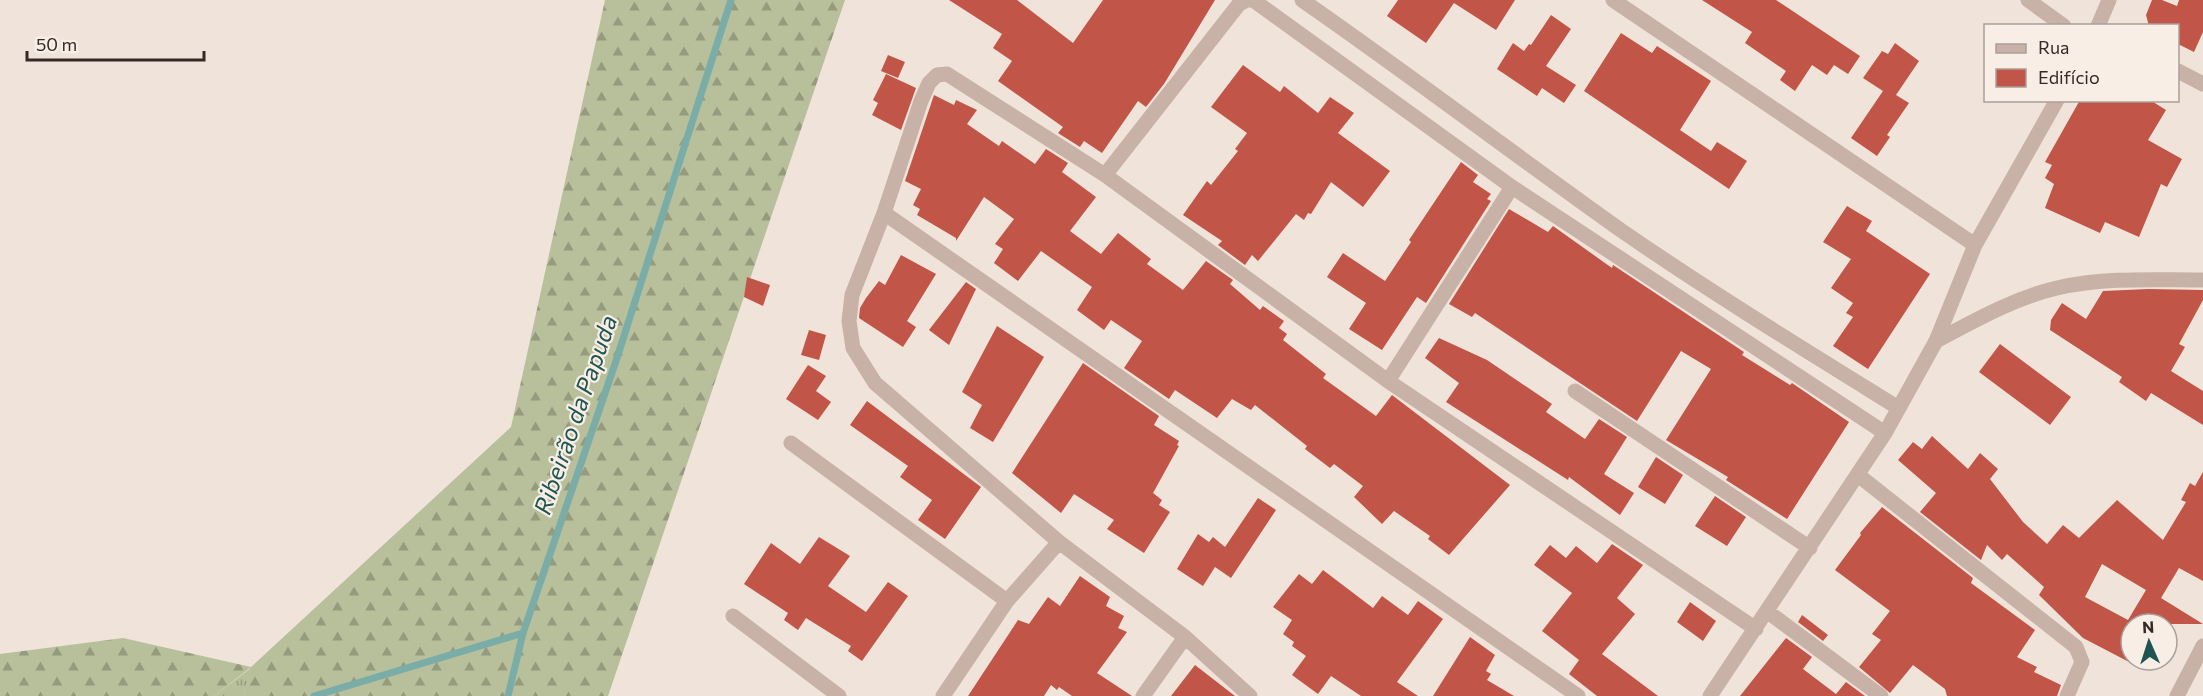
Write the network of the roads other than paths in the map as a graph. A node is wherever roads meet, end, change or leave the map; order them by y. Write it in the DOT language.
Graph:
graph roads {
  1 [pos="1248,0"];
  2 [pos="1302,0"];
  3 [pos="1613,0"];
  4 [pos="2028,0"];
  5 [pos="2109,0"];
  6 [pos="2061,24"];
  7 [pos="2099,24"];
  8 [pos="2179,72"];
  9 [pos="2203,84"];
  10 [pos="2055,102"];
  11 [pos="1105,175"];
  12 [pos="1512,187"];
  13 [pos="884,213"];
  14 [pos="1975,245"];
  15 [pos="2203,280"];
  16 [pos="1936,341"];
  17 [pos="1388,381"];
  18 [pos="1575,391"];
  19 [pos="1897,407"];
  20 [pos="1885,433"];
  21 [pos="791,443"];
  22 [pos="1858,476"];
  23 [pos="1059,542"];
  24 [pos="1810,548"];
  25 [pos="1007,600"];
  26 [pos="1768,612"];
  27 [pos="733,616"];
  28 [pos="1756,629"];
  29 [pos="1185,637"];
  30 [pos="2203,646"];
  31 [pos="840,696"];
  32 [pos="943,696"];
  33 [pos="1143,696"];
  34 [pos="1250,696"];
  35 [pos="1578,696"];
  36 [pos="1711,696"];
  37 [pos="1881,696"];
  38 [pos="2067,696"];
  39 [pos="2177,696"];
  1 -- 11 [label="street"];
  1 -- 12 [label="street"];
  2 -- 19 [label="street"];
  3 -- 14 [label="street"];
  4 -- 6 [label="street"];
  5 -- 7 [label="street"];
  8 -- 9 [label="street"];
  10 -- 14 [label="street"];
  11 -- 13 [label="street"];
  11 -- 17 [label="street"];
  12 -- 17 [label="street"];
  12 -- 20 [label="street"];
  13 -- 23 [label="street"];
  13 -- 35 [label="street"];
  14 -- 16 [label="street"];
  15 -- 16 [label="street"];
  16 -- 19 [label="street"];
  17 -- 28 [label="street"];
  18 -- 24 [label="street"];
  19 -- 20 [label="street"];
  20 -- 22 [label="street"];
  21 -- 25 [label="street"];
  22 -- 24 [label="street"];
  22 -- 38 [label="street"];
  23 -- 25 [label="street"];
  23 -- 29 [label="street"];
  24 -- 26 [label="street"];
  25 -- 32 [label="street"];
  26 -- 28 [label="street"];
  26 -- 37 [label="street"];
  27 -- 31 [label="street"];
  28 -- 36 [label="street"];
  29 -- 33 [label="street"];
  29 -- 34 [label="street"];
  30 -- 39 [label="street"];
}
